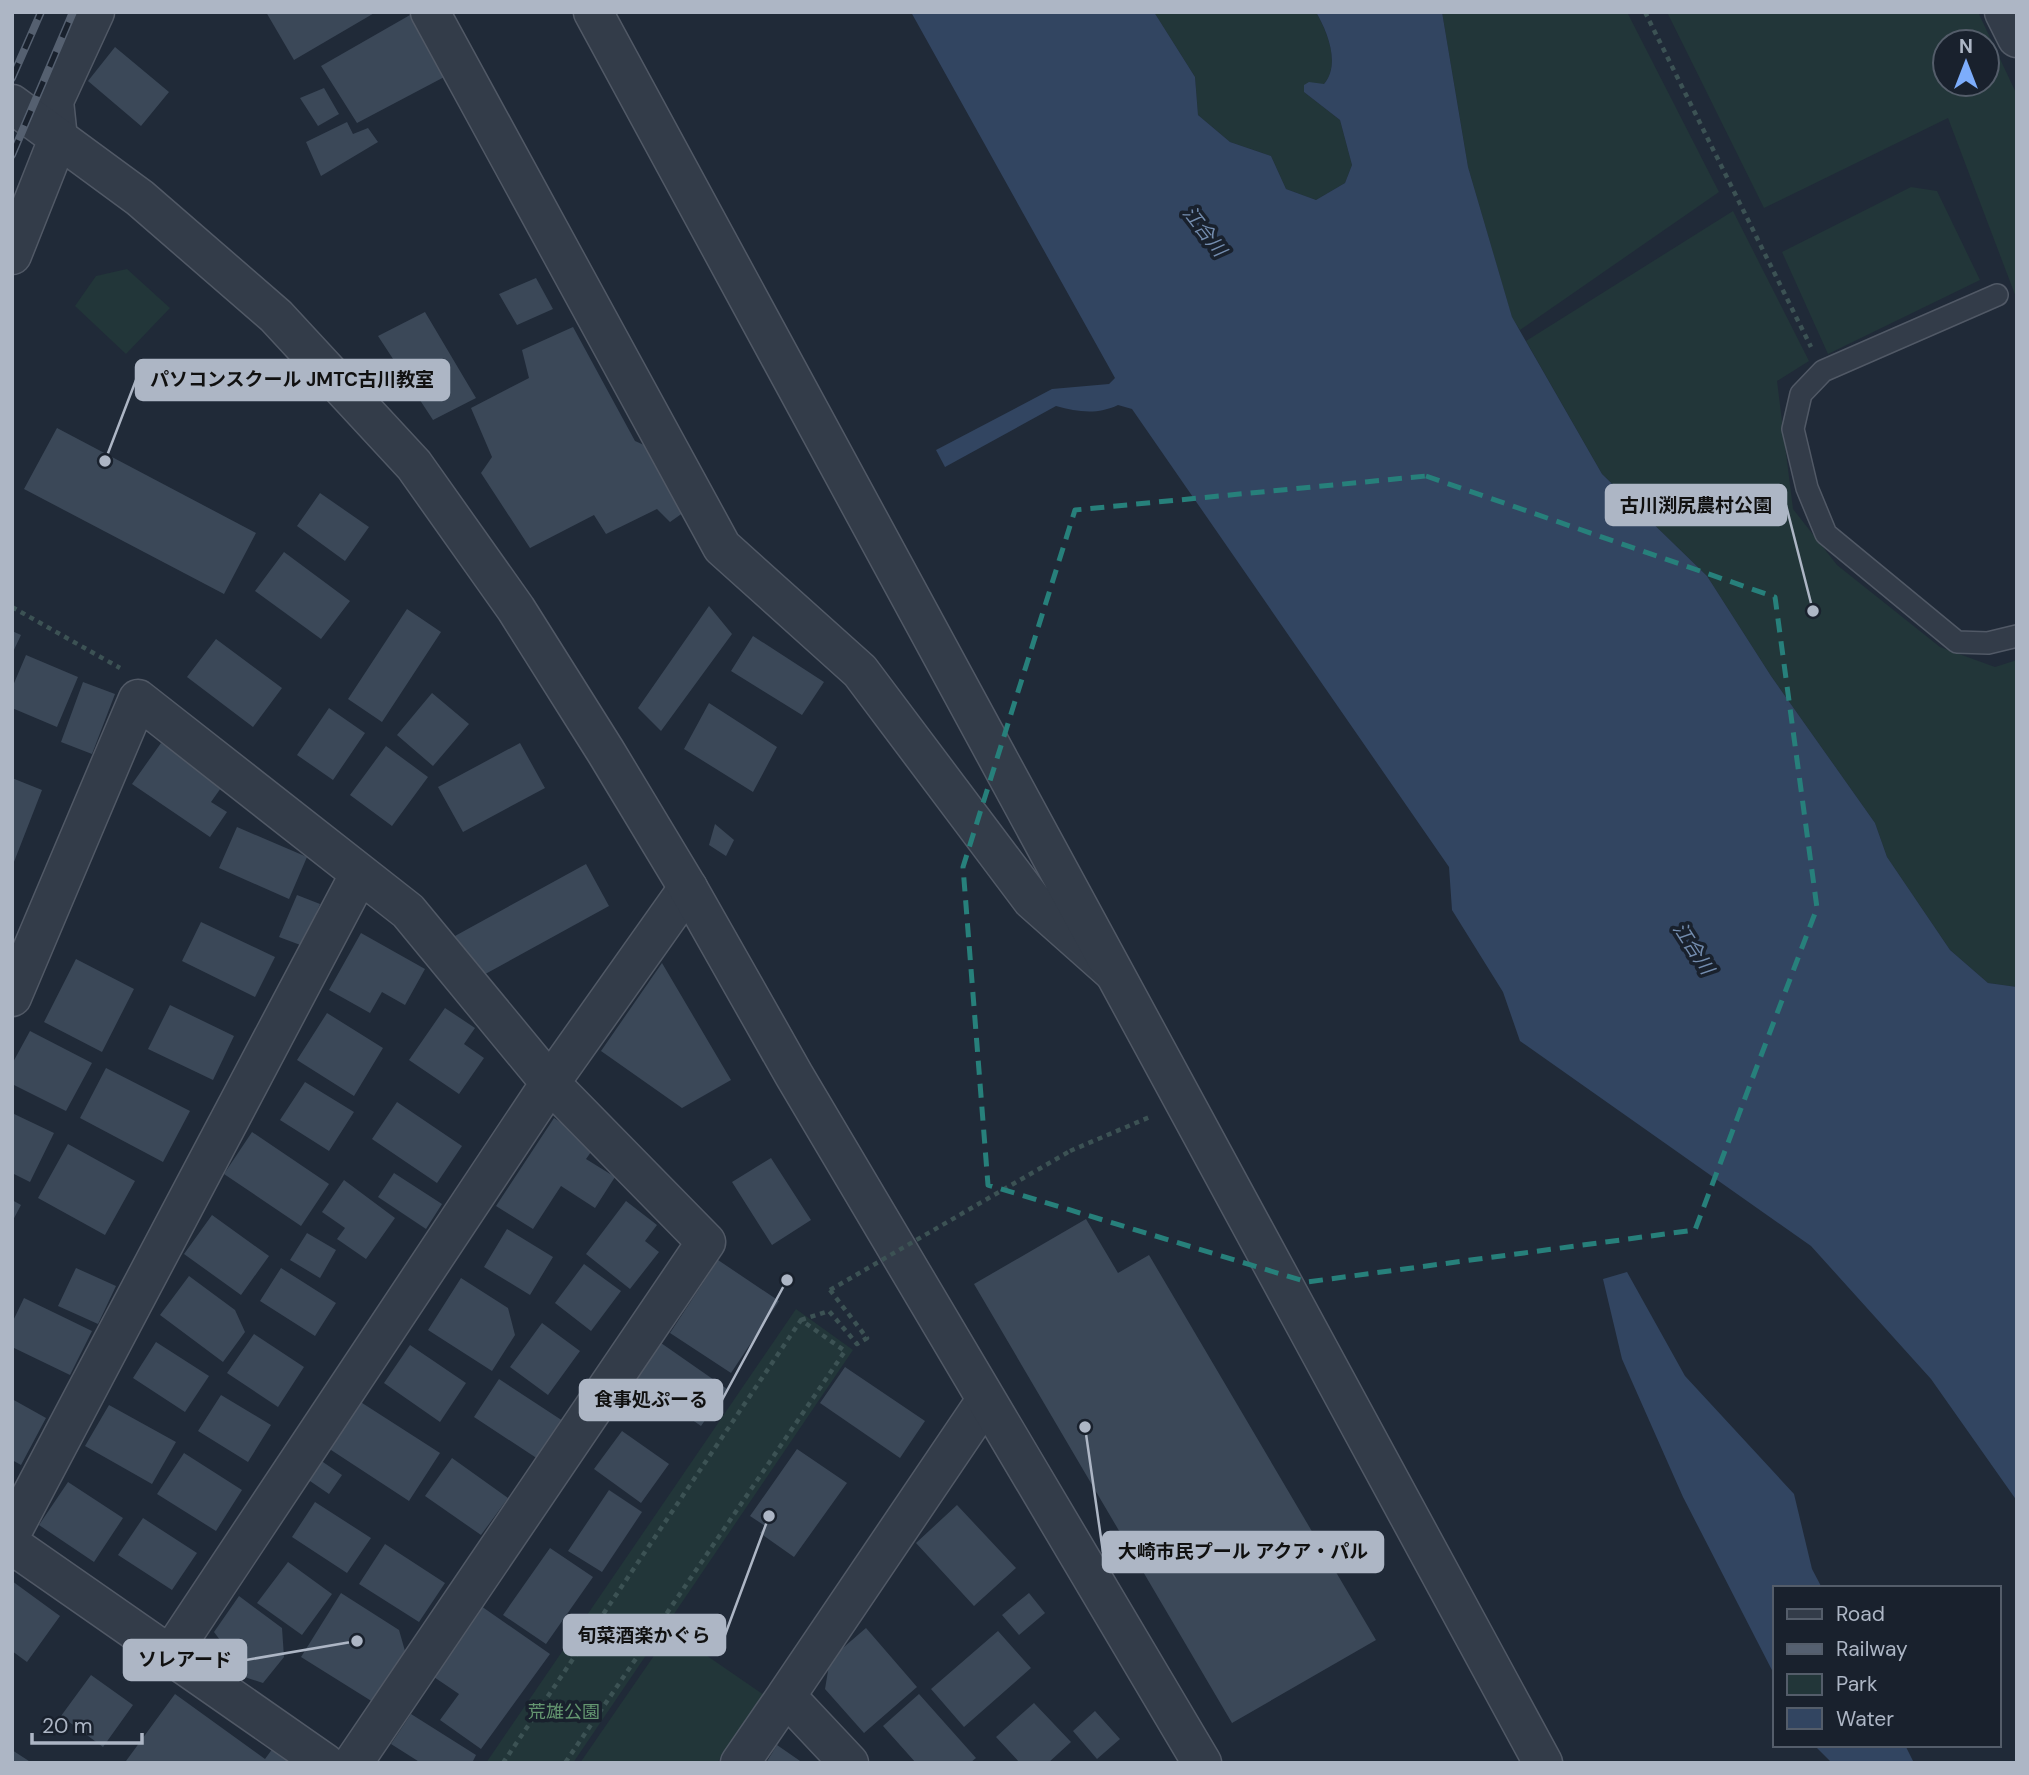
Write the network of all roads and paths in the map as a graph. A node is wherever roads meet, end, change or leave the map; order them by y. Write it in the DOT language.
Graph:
graph roads {
  1 [pos="95,12"];
  2 [pos="430,12"];
  3 [pos="593,12"];
  4 [pos="1645,12"];
  5 [pos="2004,12"];
  6 [pos="2017,38"];
  7 [pos="12,104"];
  8 [pos="58,139"];
  9 [pos="12,255"];
  10 [pos="1997,295"];
  11 [pos="1823,371"];
  12 [pos="12,607"];
  13 [pos="2017,636"];
  14 [pos="138,699"];
  15 [pos="359,874"];
  16 [pos="688,888"];
  17 [pos="1115,974"];
  18 [pos="12,997"];
  19 [pos="550,1083"];
  20 [pos="1114,1133"];
  21 [pos="801,1320"];
  22 [pos="986,1400"];
  23 [pos="12,1532"];
  24 [pos="12,1545"];
  25 [pos="170,1655"];
  26 [pos="786,1696"];
  27 [pos="325,1763"];
  28 [pos="353,1763"];
  29 [pos="503,1763"];
  30 [pos="565,1763"];
  31 [pos="740,1763"];
  32 [pos="849,1763"];
  33 [pos="1202,1763"];
  34 [pos="1543,1763"];
  1 -- 8 [label="street"];
  2 -- 17 [label="street"];
  3 -- 17 [label="street"];
  4 -- 11 [label="path"];
  5 -- 6 [label="street"];
  7 -- 8 [label="street"];
  8 -- 9 [label="street"];
  8 -- 16 [label="street"];
  10 -- 11 [label="lane"];
  11 -- 13 [label="lane"];
  12 -- 14 [label="path"];
  14 -- 15 [label="street"];
  14 -- 18 [label="street"];
  15 -- 19 [label="street"];
  15 -- 23 [label="street"];
  16 -- 19 [label="street"];
  16 -- 22 [label="street"];
  17 -- 34 [label="street"];
  19 -- 25 [label="street"];
  19 -- 28 [label="street"];
  20 -- 21 [label="path, bridge"];
  21 -- 29 [label="path"];
  21 -- 30 [label="path"];
  22 -- 26 [label="street"];
  22 -- 33 [label="street"];
  24 -- 25 [label="street"];
  25 -- 27 [label="street"];
  26 -- 31 [label="street"];
  26 -- 32 [label="street"];
}
